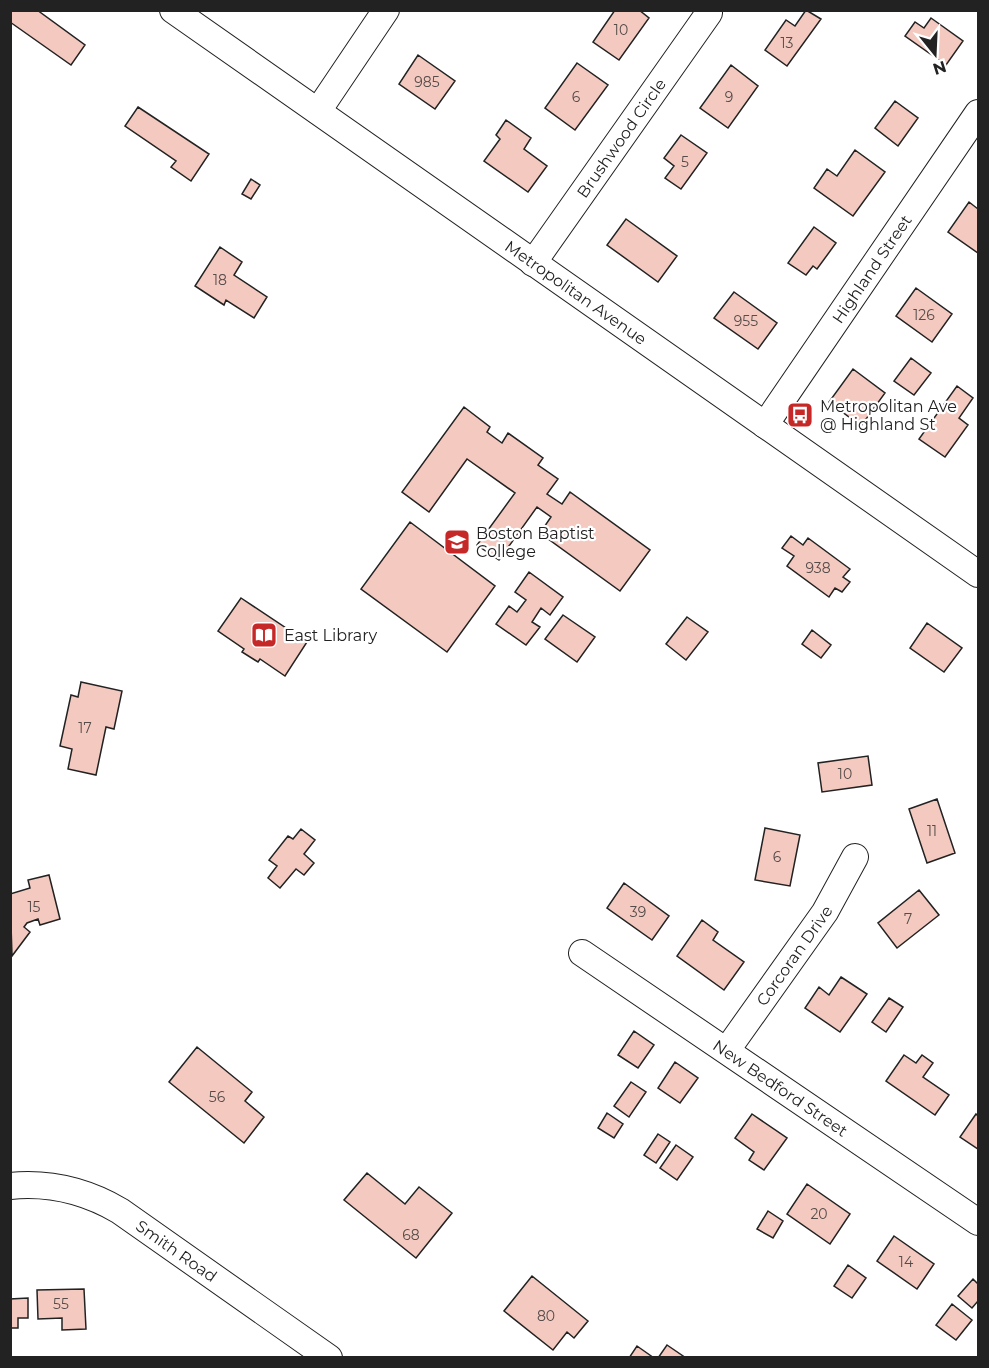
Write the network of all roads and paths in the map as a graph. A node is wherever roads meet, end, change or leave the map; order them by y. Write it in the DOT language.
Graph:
graph roads {
  1 [pos="173,10"];
  2 [pos="386,10"];
  3 [pos="709,13"];
  4 [pos="318,111"];
  5 [pos="978,113"];
  6 [pos="533,263"];
  7 [pos="765,425"];
  8 [pos="978,574"];
  9 [pos="855,857"];
  10 [pos="582,953"];
  11 [pos="728,1050"];
  12 [pos="10,1186"];
  13 [pos="978,1222"];
  14 [pos="329,1358"];
  1 -- 4 [label="street, Metropolitan Avenue"];
  2 -- 4 [label="street"];
  3 -- 6 [label="street, Brushwood Circle"];
  4 -- 6 [label="street, Metropolitan Avenue"];
  5 -- 7 [label="street, Highland Street"];
  6 -- 7 [label="street, Metropolitan Avenue"];
  7 -- 8 [label="street, Metropolitan Avenue"];
  9 -- 11 [label="street, Corcoran Drive"];
  10 -- 11 [label="street, New Bedford Street"];
  11 -- 13 [label="street, New Bedford Street"];
  12 -- 14 [label="street, Smith Road"];
}
